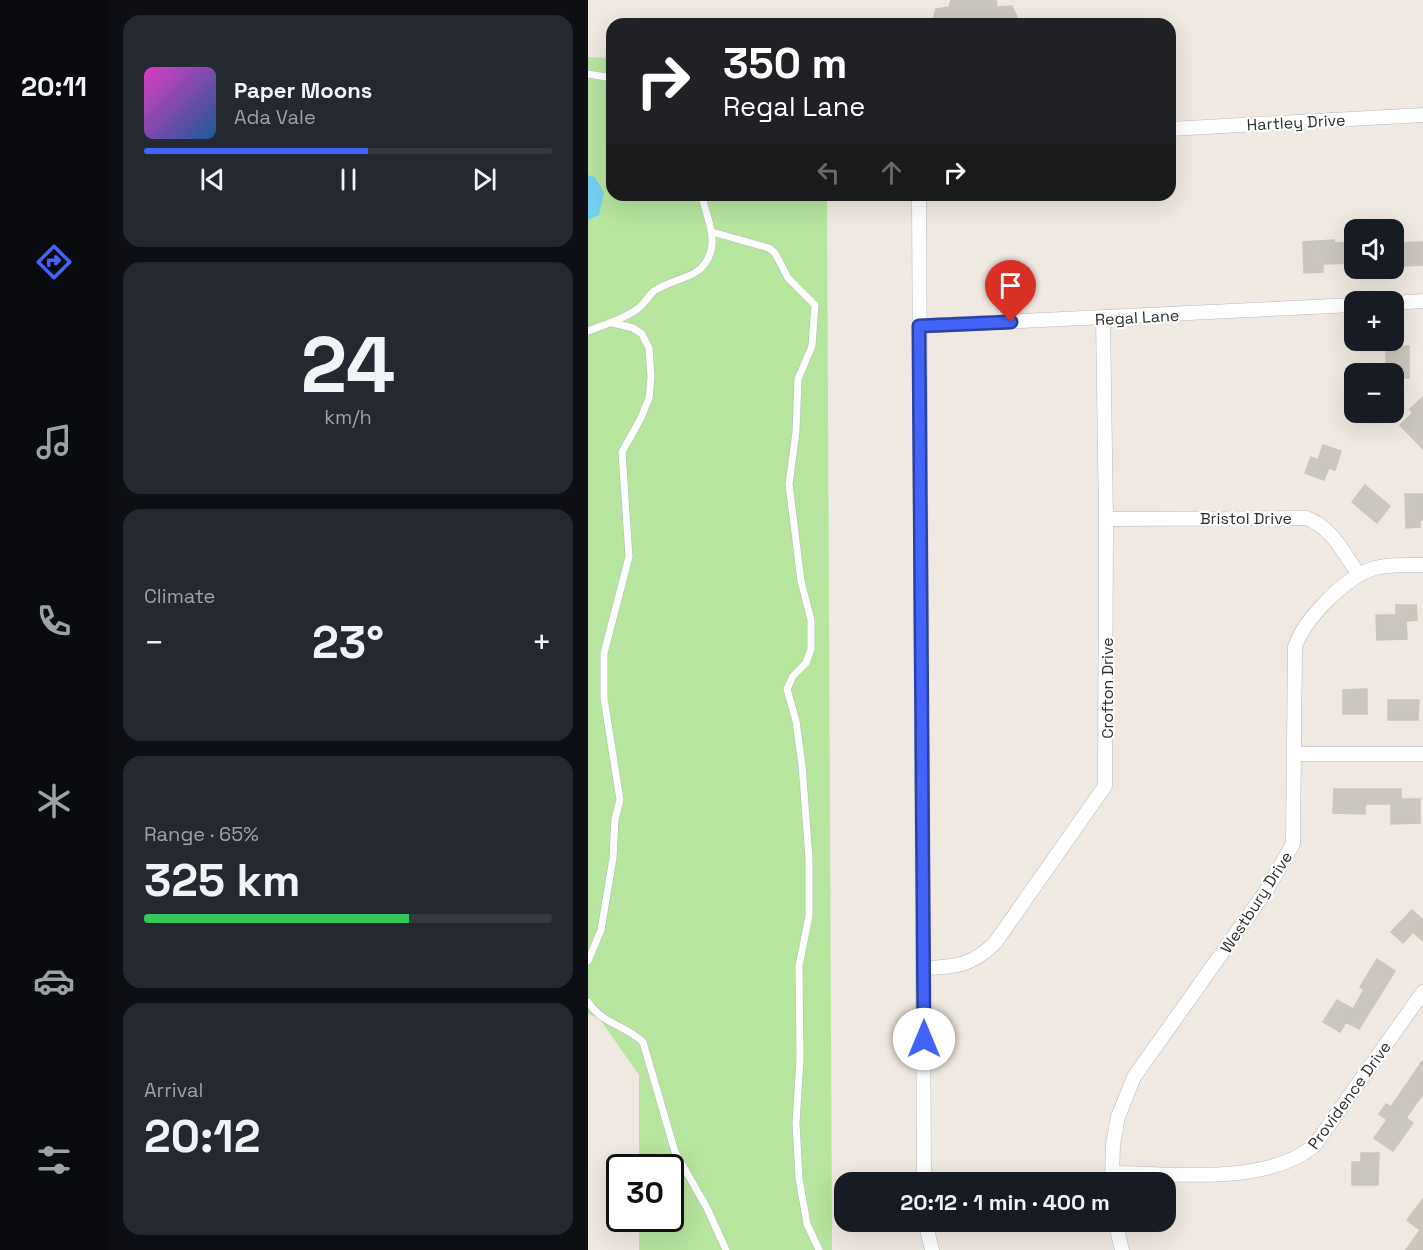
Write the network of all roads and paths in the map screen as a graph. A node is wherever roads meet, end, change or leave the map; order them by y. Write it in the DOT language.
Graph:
graph roads {
  1 [pos="588,74"];
  2 [pos="606,77"];
  3 [pos="1423,115"];
  4 [pos="1176,129"];
  5 [pos="704,201"];
  6 [pos="919,201"];
  7 [pos="712,232"];
  8 [pos="1423,301"];
  9 [pos="1404,302"];
  10 [pos="1344,306"];
  11 [pos="1103,319"];
  12 [pos="613,323"];
  13 [pos="919,326"];
  14 [pos="588,331"];
  15 [pos="1106,519"];
  16 [pos="1423,565"];
  17 [pos="1359,575"];
  18 [pos="1296,754"];
  19 [pos="1423,754"];
  20 [pos="588,961"];
  21 [pos="924,968"];
  22 [pos="1423,992"];
  23 [pos="588,1002"];
  24 [pos="924,1172"];
  25 [pos="1112,1172"];
  26 [pos="1176,1175"];
  27 [pos="928,1232"];
  28 [pos="1118,1232"];
  29 [pos="726,1250"];
  30 [pos="819,1250"];
  31 [pos="932,1250"];
  32 [pos="1122,1250"];
  1 -- 2 [label="lane"];
  3 -- 4 [label="street, Hartley Drive"];
  5 -- 7 [label="lane"];
  6 -- 13 [label="street"];
  7 -- 12 [label="lane"];
  7 -- 30 [label="lane"];
  8 -- 9 [label="street"];
  10 -- 11 [label="street, Regal Lane"];
  11 -- 13 [label="street, Regal Lane"];
  11 -- 15 [label="street, Crofton Drive"];
  12 -- 14 [label="lane"];
  12 -- 20 [label="lane"];
  13 -- 21 [label="street"];
  15 -- 17 [label="street, Bristol Drive"];
  15 -- 21 [label="street, Crofton Drive"];
  16 -- 17 [label="street, Westbury Drive"];
  17 -- 18 [label="street, Westbury Drive"];
  18 -- 19 [label="street"];
  18 -- 25 [label="street, Westbury Drive"];
  21 -- 24 [label="street"];
  22 -- 26 [label="street, Providence Drive"];
  23 -- 29 [label="lane"];
  27 -- 31 [label="street"];
  28 -- 32 [label="street"];
}
